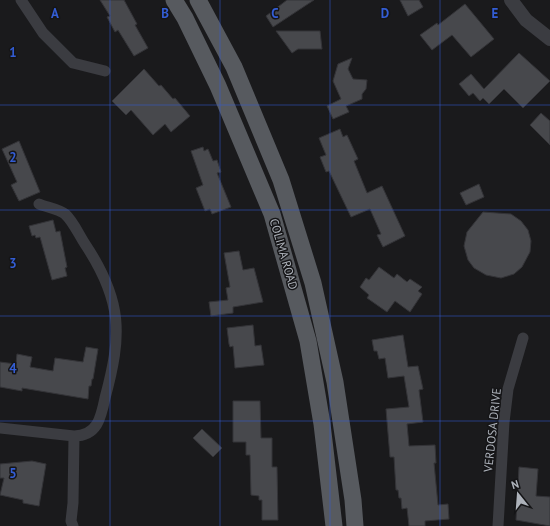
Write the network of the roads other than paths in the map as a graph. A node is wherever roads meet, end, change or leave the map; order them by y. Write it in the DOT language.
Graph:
graph roads {
  1 [pos="21,0"];
  2 [pos="174,0"];
  3 [pos="198,0"];
  4 [pos="511,0"];
  5 [pos="550,39"];
  6 [pos="105,71"];
  7 [pos="39,204"];
  8 [pos="523,338"];
  9 [pos="0,428"];
  10 [pos="74,436"];
  11 [pos="73,526"];
  12 [pos="334,526"];
  13 [pos="355,526"];
  14 [pos="498,526"];
  1 -- 6 [label="street"];
  2 -- 12 [label="main road, COLIMA ROAD"];
  3 -- 13 [label="main road, COLIMA ROAD"];
  4 -- 5 [label="street"];
  7 -- 10 [label="street"];
  8 -- 14 [label="street, VERDOSA DRIVE"];
  9 -- 10 [label="street"];
  10 -- 11 [label="street"];
}
